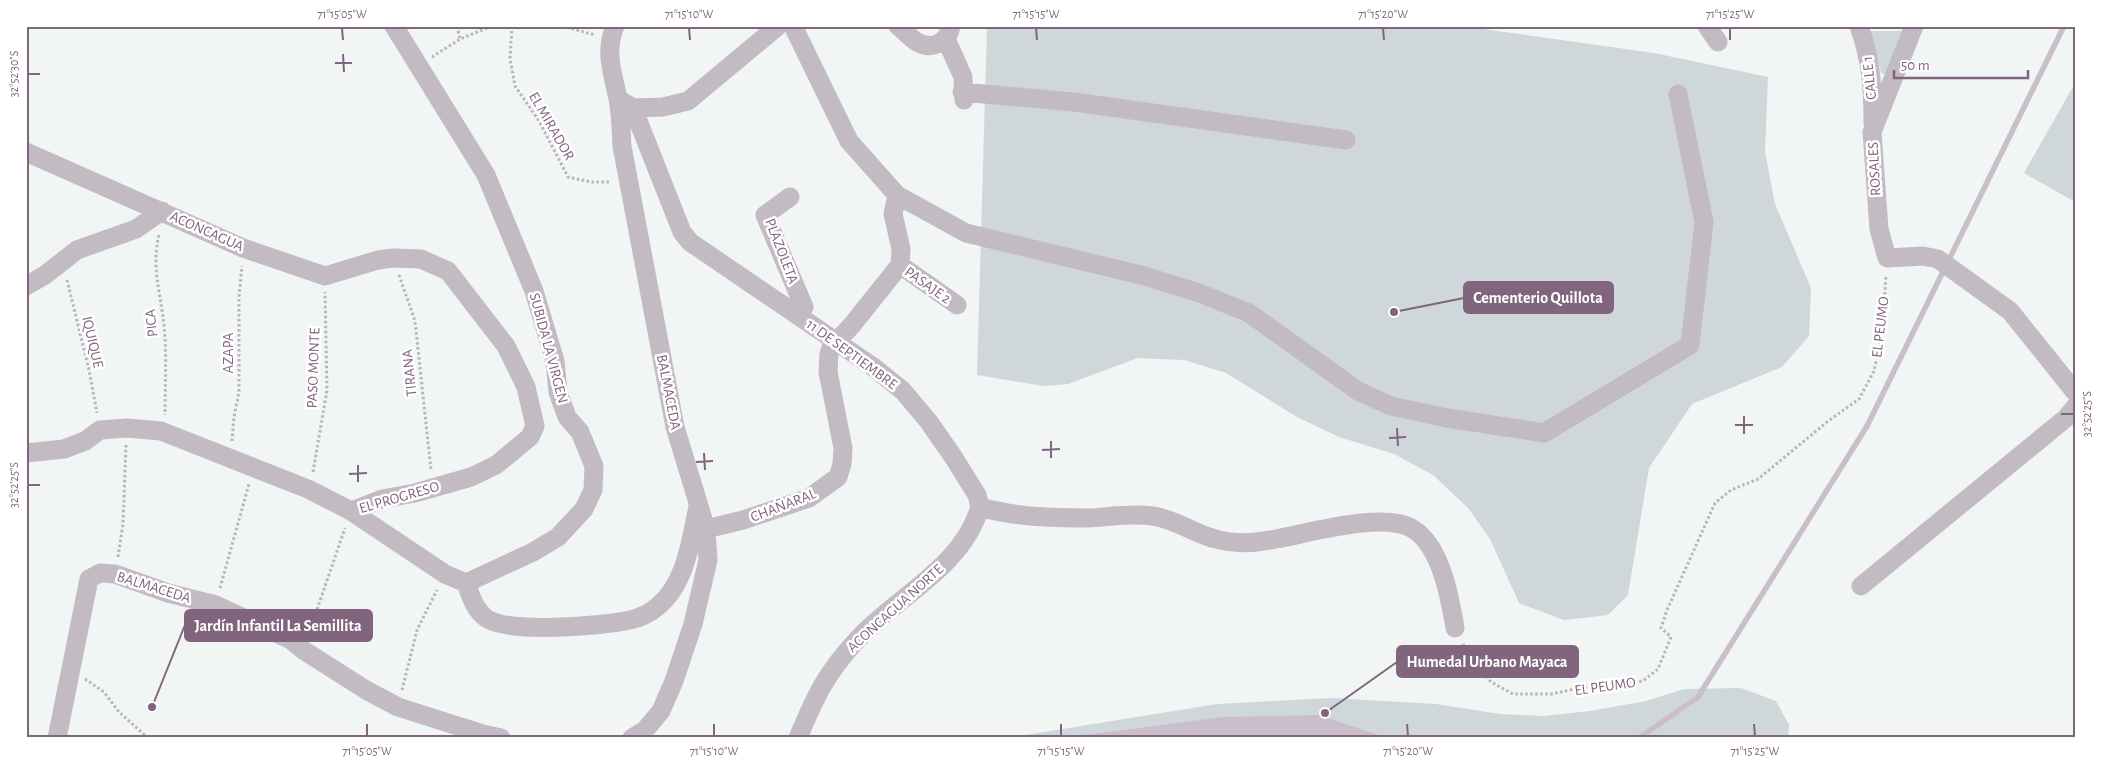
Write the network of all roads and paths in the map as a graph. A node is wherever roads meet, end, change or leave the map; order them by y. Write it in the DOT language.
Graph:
graph roads {
  1 [pos="394,26"];
  2 [pos="457,26"];
  3 [pos="492,26"];
  4 [pos="512,26"];
  5 [pos="562,26"];
  6 [pos="778,26"];
  7 [pos="793,26"];
  8 [pos="898,26"];
  9 [pos="1707,26"];
  10 [pos="1859,26"];
  11 [pos="1914,26"];
  12 [pos="612,32"];
  13 [pos="948,33"];
  14 [pos="460,39"];
  15 [pos="1718,42"];
  16 [pos="419,66"];
  17 [pos="1678,94"];
  18 [pos="625,103"];
  19 [pos="1872,132"];
  20 [pos="1346,140"];
  21 [pos="26,152"];
  22 [pos="629,183"];
  23 [pos="897,195"];
  24 [pos="790,197"];
  25 [pos="163,212"];
  26 [pos="243,248"];
  27 [pos="393,258"];
  28 [pos="1887,258"];
  29 [pos="62,260"];
  30 [pos="900,266"];
  31 [pos="325,276"];
  32 [pos="26,286"];
  33 [pos="957,305"];
  34 [pos="800,315"];
  35 [pos="836,343"];
  36 [pos="2075,392"];
  37 [pos="2075,406"];
  38 [pos="127,428"];
  39 [pos="100,430"];
  40 [pos="164,433"];
  41 [pos="26,453"];
  42 [pos="231,457"];
  43 [pos="254,466"];
  44 [pos="433,488"];
  45 [pos="308,489"];
  46 [pos="698,505"];
  47 [pos="980,507"];
  48 [pos="351,511"];
  49 [pos="706,529"];
  50 [pos="115,574"];
  51 [pos="446,574"];
  52 [pos="466,582"];
  53 [pos="1861,586"];
  54 [pos="216,606"];
  55 [pos="1455,628"];
  56 [pos="302,650"];
  57 [pos="71,673"];
  58 [pos="398,707"];
  59 [pos="58,738"];
  60 [pos="148,738"];
  61 [pos="501,738"];
  62 [pos="632,738"];
  63 [pos="798,738"];
  1 -- 16 [label="street, SUBIDA LA VIRGEN"];
  2 -- 14 [label="path"];
  3 -- 14 [label="path"];
  4 -- 22 [label="path, EL MIRADOR"];
  5 -- 12 [label="path"];
  6 -- 18 [label="street"];
  7 -- 23 [label="street"];
  8 -- 13 [label="street"];
  9 -- 15 [label="street"];
  10 -- 19 [label="street, CALLE 1"];
  11 -- 19 [label="street, ROSALES"];
  12 -- 18 [label="street, BALMACEDA"];
  13 -- 20 [label="street"];
  14 -- 16 [label="path"];
  16 -- 52 [label="street, SUBIDA LA VIRGEN"];
  17 -- 23 [label="street"];
  18 -- 22 [label="street, BALMACEDA"];
  18 -- 34 [label="street, 11 DE SEPTIEMBRE"];
  19 -- 28 [label="street, ROSALES"];
  21 -- 25 [label="street, ACONCAGUA"];
  22 -- 46 [label="street, BALMACEDA"];
  23 -- 30 [label="street"];
  24 -- 34 [label="street, PLAZOLETA"];
  25 -- 26 [label="street, ACONCAGUA"];
  25 -- 29 [label="street"];
  25 -- 40 [label="path, PICA"];
  26 -- 31 [label="street, ACONCAGUA"];
  26 -- 42 [label="path, AZAPA"];
  27 -- 31 [label="street"];
  27 -- 44 [label="path, TIRANA"];
  27 -- 44 [label="street, EL PROGRESO"];
  28 -- 36 [label="street"];
  28 -- 55 [label="path, EL PEUMO"];
  29 -- 32 [label="street"];
  29 -- 39 [label="path, IQUIQUE"];
  30 -- 33 [label="street, PASAJE 2"];
  30 -- 35 [label="street"];
  31 -- 45 [label="path, PASO MONTE"];
  34 -- 35 [label="street, 11 DE SEPTIEMBRE"];
  35 -- 47 [label="street, 11 DE SEPTIEMBRE"];
  35 -- 49 [label="street, CHAÑARAL"];
  37 -- 53 [label="street"];
  38 -- 39 [label="street, EL PROGRESO"];
  38 -- 40 [label="street, EL PROGRESO"];
  38 -- 50 [label="path"];
  39 -- 41 [label="street, EL PROGRESO"];
  40 -- 42 [label="street, EL PROGRESO"];
  42 -- 43 [label="street, EL PROGRESO"];
  43 -- 45 [label="street, EL PROGRESO"];
  43 -- 54 [label="path"];
  44 -- 48 [label="street, EL PROGRESO"];
  45 -- 48 [label="street, EL PROGRESO"];
  46 -- 49 [label="street, BALMACEDA"];
  46 -- 52 [label="street"];
  47 -- 55 [label="street"];
  47 -- 63 [label="street, ACONCAGUA NORTE"];
  48 -- 51 [label="street"];
  48 -- 56 [label="path"];
  49 -- 62 [label="street, BALMACEDA"];
  50 -- 54 [label="street, BALMACEDA"];
  50 -- 57 [label="street, BALMACEDA"];
  51 -- 52 [label="street"];
  51 -- 58 [label="path"];
  54 -- 56 [label="street, BALMACEDA"];
  56 -- 58 [label="street, BALMACEDA"];
  57 -- 59 [label="street, BALMACEDA"];
  57 -- 60 [label="path"];
  58 -- 61 [label="street, BALMACEDA"];
}
